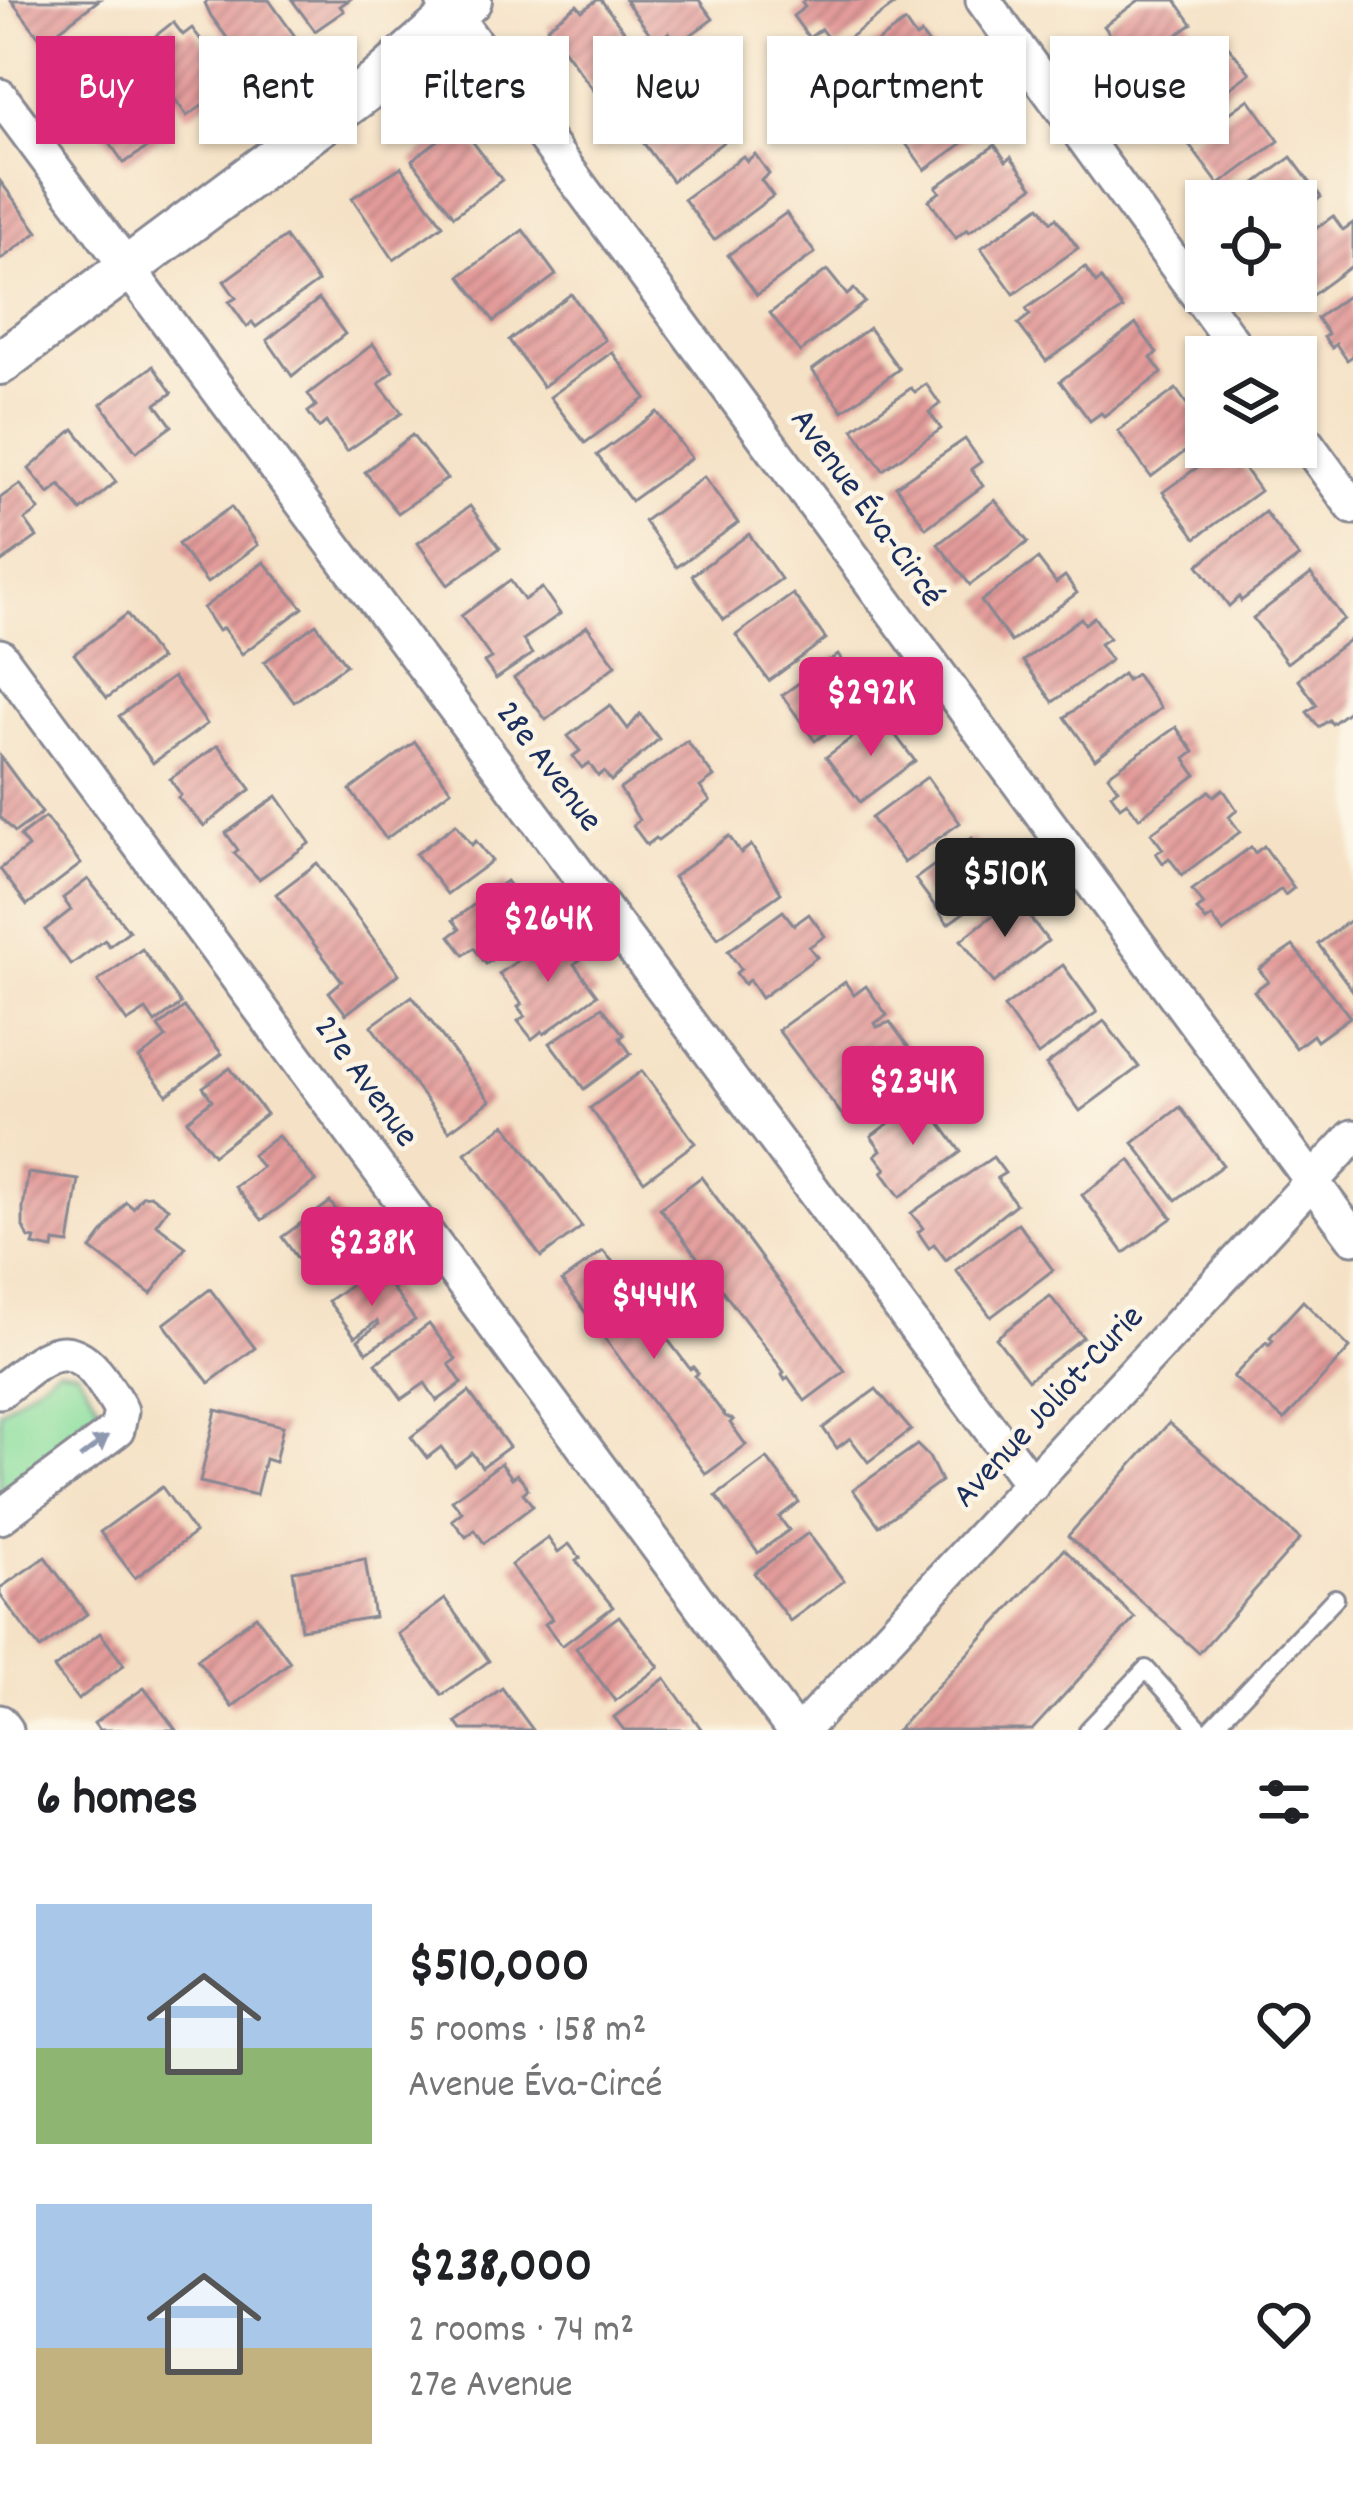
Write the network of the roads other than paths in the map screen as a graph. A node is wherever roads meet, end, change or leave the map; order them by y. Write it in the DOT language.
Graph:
graph roads {
  1 [pos="982,0"];
  2 [pos="455,5"];
  3 [pos="0,96"];
  4 [pos="128,268"];
  5 [pos="1229,336"];
  6 [pos="0,363"];
  7 [pos="1317,458"];
  8 [pos="1353,507"];
  9 [pos="0,656"];
  10 [pos="1353,1137"];
  11 [pos="1312,1183"];
  12 [pos="1353,1237"];
  13 [pos="0,1390"];
  14 [pos="1032,1485"];
  15 [pos="0,1517"];
  16 [pos="1335,1598"];
  17 [pos="0,1722"];
  18 [pos="6,1730"];
  19 [pos="798,1730"];
  20 [pos="1088,1730"];
  21 [pos="1205,1730"];
  1 -- 5 [label="street"];
  2 -- 4 [label="street"];
  2 -- 11 [label="street, Avenue Éva-Circé"];
  3 -- 4 [label="street, 28e Avenue"];
  4 -- 6 [label="street"];
  4 -- 14 [label="street, 28e Avenue"];
  7 -- 8 [label="street"];
  9 -- 19 [label="street, 27e Avenue"];
  10 -- 11 [label="street, Avenue Joliot-Curie"];
  11 -- 12 [label="street, Avenue Éva-Circé"];
  11 -- 14 [label="street, Avenue Joliot-Curie"];
  15 -- 13 [label="street, one-way"];
  14 -- 19 [label="street, Avenue Joliot-Curie"];
  16 -- 21 [label="lane"];
  17 -- 18 [label="street"];
  20 -- 21 [label="lane"];
}
